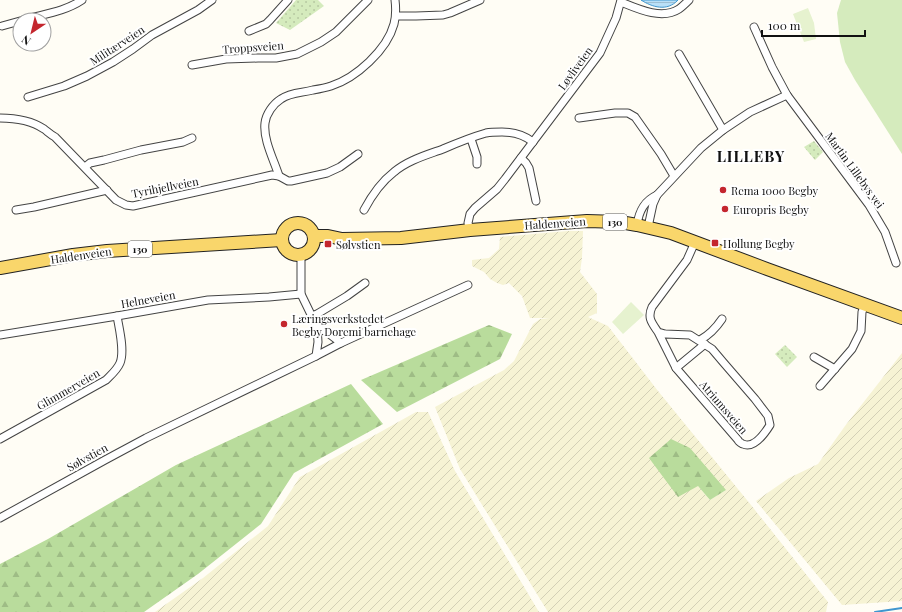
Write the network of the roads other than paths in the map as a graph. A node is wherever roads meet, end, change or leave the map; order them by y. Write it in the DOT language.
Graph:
graph roads {
  1 [pos="82,0"];
  2 [pos="212,0"];
  3 [pos="288,0"];
  4 [pos="368,0"];
  5 [pos="395,0"];
  6 [pos="480,0"];
  7 [pos="689,0"];
  8 [pos="621,1"];
  9 [pos="52,13"];
  10 [pos="396,16"];
  11 [pos="12,23"];
  12 [pos="2,26"];
  13 [pos="754,27"];
  14 [pos="249,31"];
  15 [pos="679,54"];
  16 [pos="192,66"];
  17 [pos="787,95"];
  18 [pos="28,97"];
  19 [pos="0,118"];
  20 [pos="579,118"];
  21 [pos="723,130"];
  22 [pos="192,138"];
  23 [pos="470,139"];
  24 [pos="533,142"];
  25 [pos="358,154"];
  26 [pos="521,158"];
  27 [pos="477,164"];
  28 [pos="85,167"];
  29 [pos="280,176"];
  30 [pos="674,176"];
  31 [pos="107,190"];
  32 [pos="657,195"];
  33 [pos="536,201"];
  34 [pos="16,210"];
  35 [pos="364,210"];
  36 [pos="643,226"];
  37 [pos="470,230"];
  38 [pos="314,236"];
  39 [pos="282,240"];
  40 [pos="695,242"];
  41 [pos="301,255"];
  42 [pos="902,255"];
  43 [pos="0,268"];
  44 [pos="365,283"];
  45 [pos="468,285"];
  46 [pos="301,294"];
  47 [pos="865,304"];
  48 [pos="117,316"];
  49 [pos="312,316"];
  50 [pos="902,318"];
  51 [pos="722,319"];
  52 [pos="317,327"];
  53 [pos="658,332"];
  54 [pos="0,334"];
  55 [pos="702,342"];
  56 [pos="341,343"];
  57 [pos="316,356"];
  58 [pos="814,357"];
  59 [pos="676,368"];
  60 [pos="835,369"];
  61 [pos="820,386"];
  62 [pos="0,439"];
  63 [pos="0,518"];
  1 -- 9 [label="street"];
  2 -- 18 [label="street, Militærveien"];
  3 -- 14 [label="street"];
  4 -- 16 [label="street, Troppsveien"];
  5 -- 10 [label="street"];
  6 -- 10 [label="street"];
  7 -- 8 [label="street"];
  8 -- 24 [label="street, Løvliveien"];
  10 -- 29 [label="street"];
  11 -- 12 [label="street"];
  13 -- 17 [label="street, Martin Lillebys vei"];
  15 -- 21 [label="street"];
  17 -- 21 [label="street"];
  17 -- 42 [label="street, Martin Lillebys vei"];
  19 -- 28 [label="street, Tyrihjellveien"];
  20 -- 30 [label="street"];
  21 -- 30 [label="street"];
  22 -- 28 [label="street"];
  23 -- 24 [label="street"];
  23 -- 27 [label="street"];
  23 -- 35 [label="street"];
  24 -- 26 [label="street, Løvliveien"];
  25 -- 29 [label="street, Tyrihjellveien"];
  26 -- 33 [label="street"];
  26 -- 37 [label="street, Løvliveien"];
  28 -- 31 [label="street, Tyrihjellveien"];
  29 -- 31 [label="street, Tyrihjellveien"];
  30 -- 32 [label="street"];
  31 -- 34 [label="street"];
  32 -- 36 [label="street"];
  32 -- 36 [label="street"];
  36 -- 37 [label="main road, Haldenveien / 130"];
  36 -- 40 [label="main road, Haldenveien / 130"];
  37 -- 38 [label="main road, Haldenveien / 130"];
  38 -- 39 [label="main road"];
  38 -- 41 [label="main road"];
  39 -- 41 [label="main road"];
  39 -- 43 [label="main road, Haldenveien / 130"];
  40 -- 47 [label="main road, Haldenveien / 130"];
  40 -- 53 [label="street, Atriumsveien"];
  41 -- 46 [label="street"];
  44 -- 49 [label="street"];
  45 -- 56 [label="street, Sølvstien"];
  46 -- 48 [label="street, Helneveien"];
  46 -- 49 [label="street"];
  47 -- 50 [label="main road, Haldenveien / 130"];
  47 -- 60 [label="street"];
  48 -- 54 [label="street, Helneveien"];
  48 -- 62 [label="street, Glimmerveien"];
  49 -- 52 [label="street"];
  51 -- 55 [label="street"];
  52 -- 56 [label="street"];
  52 -- 57 [label="street"];
  53 -- 55 [label="street, Atriumsveien"];
  53 -- 59 [label="street, Atriumsveien"];
  55 -- 59 [label="street"];
  55 -- 59 [label="street, Atriumsveien"];
  56 -- 57 [label="street, Sølvstien"];
  57 -- 63 [label="street, Sølvstien"];
  58 -- 60 [label="street"];
  60 -- 61 [label="street"];
}
